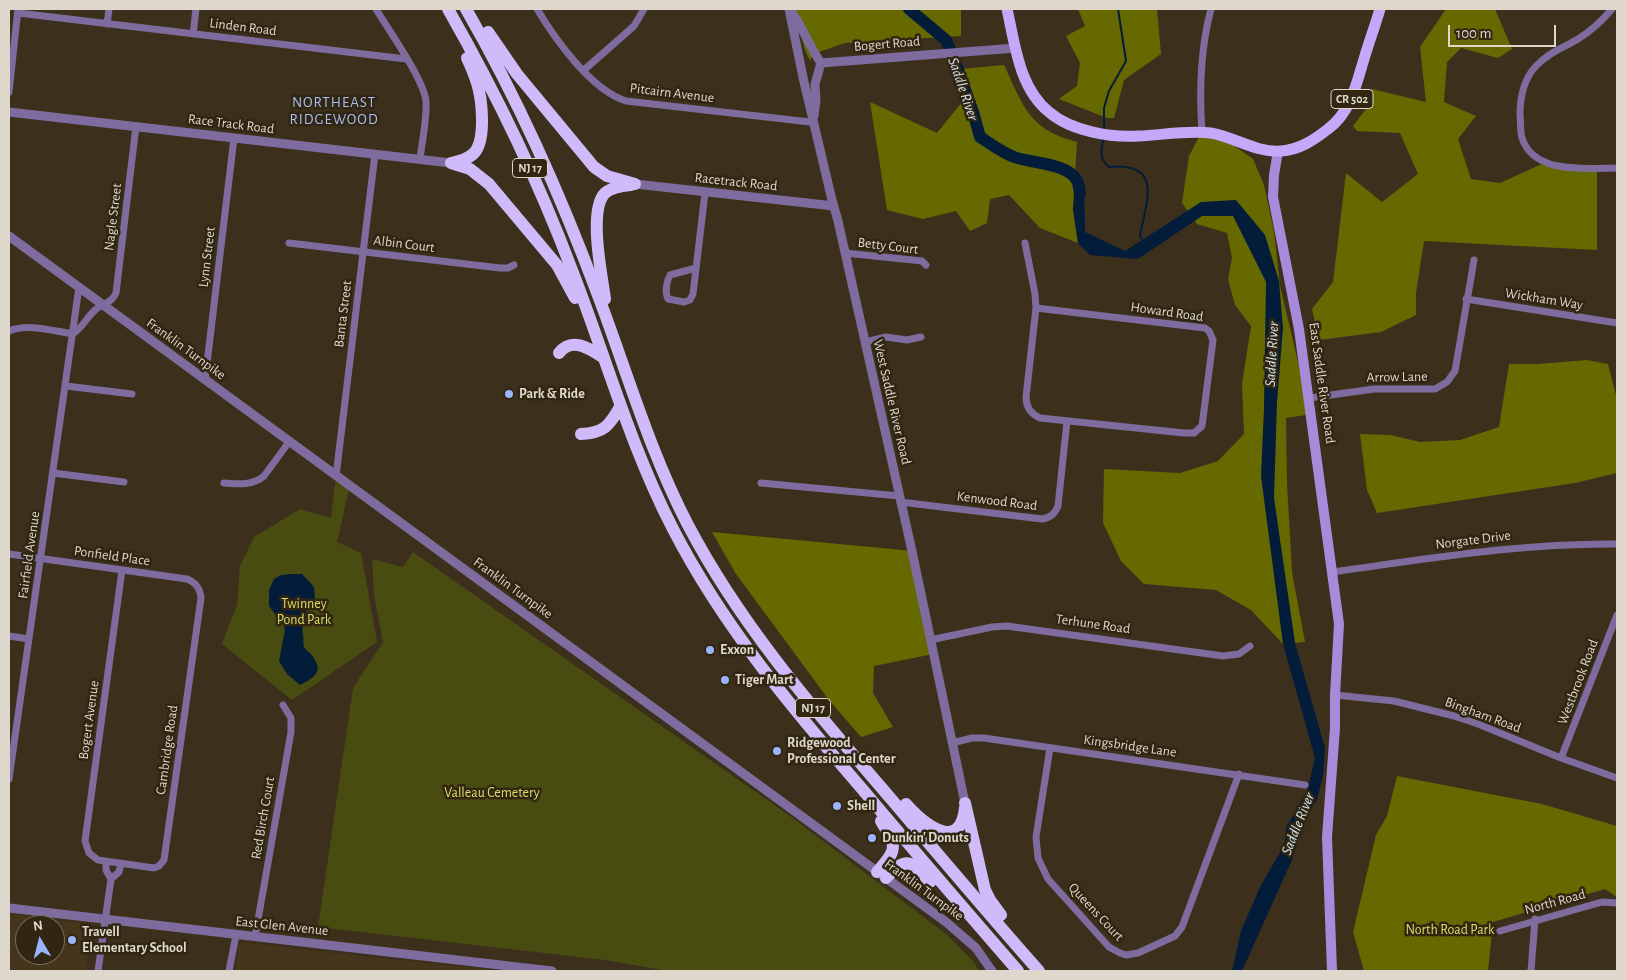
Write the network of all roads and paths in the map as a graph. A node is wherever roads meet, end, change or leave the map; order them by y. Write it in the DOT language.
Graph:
graph roads {
  1 [pos="109,9"];
  2 [pos="196,9"];
  3 [pos="376,9"];
  4 [pos="466,9"];
  5 [pos="475,9"];
  6 [pos="538,9"];
  7 [pos="644,9"];
  8 [pos="789,9"];
  9 [pos="1007,9"];
  10 [pos="1212,9"];
  11 [pos="1380,9"];
  12 [pos="1612,9"];
  13 [pos="449,10"];
  14 [pos="18,11"];
  15 [pos="107,24"];
  16 [pos="193,34"];
  17 [pos="1016,48"];
  18 [pos="406,59"];
  19 [pos="821,63"];
  20 [pos="584,70"];
  21 [pos="9,92"];
  22 [pos="9,112"];
  23 [pos="814,121"];
  24 [pos="136,126"];
  25 [pos="1202,132"];
  26 [pos="234,138"];
  27 [pos="1278,151"];
  28 [pos="375,154"];
  29 [pos="420,160"];
  30 [pos="451,163"];
  31 [pos="1617,168"];
  32 [pos="635,184"];
  33 [pos="705,193"];
  34 [pos="834,206"];
  35 [pos="9,236"];
  36 [pos="290,243"];
  37 [pos="1025,243"];
  38 [pos="363,252"];
  39 [pos="845,254"];
  40 [pos="1474,260"];
  41 [pos="514,264"];
  42 [pos="926,266"];
  43 [pos="696,268"];
  44 [pos="79,287"];
  45 [pos="1466,300"];
  46 [pos="104,305"];
  47 [pos="1036,308"];
  48 [pos="1617,323"];
  49 [pos="610,328"];
  50 [pos="9,331"];
  51 [pos="73,334"];
  52 [pos="596,334"];
  53 [pos="921,337"];
  54 [pos="864,342"];
  55 [pos="559,353"];
  56 [pos="604,358"];
  57 [pos="205,380"];
  58 [pos="66,386"];
  59 [pos="132,394"];
  60 [pos="1309,398"];
  61 [pos="620,407"];
  62 [pos="1067,421"];
  63 [pos="581,434"];
  64 [pos="288,442"];
  65 [pos="53,473"];
  66 [pos="336,476"];
  67 [pos="124,482"];
  68 [pos="761,483"];
  69 [pos="224,484"];
  70 [pos="900,499"];
  71 [pos="1617,544"];
  72 [pos="9,554"];
  73 [pos="41,558"];
  74 [pos="122,570"];
  75 [pos="1332,572"];
  76 [pos="201,598"];
  77 [pos="1617,615"];
  78 [pos="9,636"];
  79 [pos="29,638"];
  80 [pos="930,640"];
  81 [pos="1250,646"];
  82 [pos="1335,695"];
  83 [pos="284,706"];
  84 [pos="13,720"];
  85 [pos="952,743"];
  86 [pos="1050,748"];
  87 [pos="1561,758"];
  88 [pos="865,769"];
  89 [pos="1239,774"];
  90 [pos="1617,778"];
  91 [pos="9,779"];
  92 [pos="1305,785"];
  93 [pos="865,793"];
  94 [pos="965,803"];
  95 [pos="106,862"];
  96 [pos="121,864"];
  97 [pos="882,875"];
  98 [pos="111,879"];
  99 [pos="1617,903"];
  100 [pos="9,908"];
  101 [pos="105,919"];
  102 [pos="1535,919"];
  103 [pos="1500,930"];
  104 [pos="984,932"];
  105 [pos="236,935"];
  106 [pos="255,937"];
  107 [pos="1038,970"];
  108 [pos="98,971"];
  109 [pos="230,971"];
  110 [pos="546,971"];
  111 [pos="992,971"];
  112 [pos="1018,971"];
  113 [pos="1332,971"];
  114 [pos="1531,971"];
  1 -- 15 [label="street"];
  2 -- 16 [label="street"];
  3 -- 18 [label="street"];
  4 -- 49 [label="highway, NJ 17"];
  5 -- 32 [label="highway"];
  6 -- 20 [label="street, Pitcairn Avenue"];
  7 -- 20 [label="street"];
  8 -- 19 [label="street"];
  8 -- 23 [label="street, West Saddle River Road"];
  9 -- 17 [label="main road, CR 502"];
  10 -- 25 [label="street"];
  11 -- 27 [label="main road, CR 502"];
  12 -- 31 [label="street"];
  13 -- 30 [label="highway"];
  13 -- 52 [label="highway, NJ 17"];
  14 -- 15 [label="street, Linden Road"];
  14 -- 21 [label="street"];
  15 -- 16 [label="street, Linden Road"];
  16 -- 18 [label="street, Linden Road"];
  17 -- 19 [label="street, Bogert Road"];
  17 -- 25 [label="main road, CR 502"];
  18 -- 29 [label="street"];
  19 -- 23 [label="street"];
  20 -- 23 [label="street, Pitcairn Avenue"];
  22 -- 24 [label="street, Race Track Road"];
  23 -- 34 [label="street, West Saddle River Road"];
  24 -- 26 [label="street, Race Track Road"];
  24 -- 46 [label="street, Nagle Street"];
  25 -- 27 [label="main road, CR 502"];
  26 -- 28 [label="street, Race Track Road"];
  26 -- 57 [label="street, Lynn Street"];
  27 -- 60 [label="main road, East Saddle River Road"];
  28 -- 29 [label="street, Race Track Road"];
  28 -- 38 [label="street, Banta Street"];
  29 -- 30 [label="street, Race Track Road"];
  30 -- 52 [label="highway"];
  32 -- 33 [label="street, Racetrack Road"];
  32 -- 49 [label="highway"];
  33 -- 34 [label="street, Racetrack Road"];
  33 -- 43 [label="street"];
  34 -- 39 [label="street, West Saddle River Road"];
  35 -- 44 [label="street, Franklin Turnpike"];
  36 -- 38 [label="street, Albin Court"];
  37 -- 47 [label="street"];
  38 -- 41 [label="street, Albin Court"];
  38 -- 66 [label="street, Banta Street"];
  39 -- 42 [label="street, Betty Court"];
  39 -- 54 [label="street, West Saddle River Road"];
  40 -- 45 [label="street, Arrow Lane"];
  43 -- 43 [label="street"];
  44 -- 46 [label="street, Franklin Turnpike"];
  44 -- 51 [label="street, Fairfield Avenue"];
  45 -- 48 [label="street, Wickham Way"];
  45 -- 60 [label="street, Arrow Lane"];
  46 -- 51 [label="street"];
  46 -- 57 [label="street, Franklin Turnpike"];
  47 -- 62 [label="street"];
  47 -- 62 [label="street, Howard Road"];
  49 -- 88 [label="highway, NJ 17"];
  50 -- 51 [label="street"];
  51 -- 58 [label="street, Fairfield Avenue"];
  52 -- 56 [label="highway, NJ 17"];
  53 -- 54 [label="street"];
  54 -- 70 [label="street, West Saddle River Road"];
  55 -- 56 [label="highway"];
  56 -- 61 [label="highway, NJ 17"];
  57 -- 64 [label="street, Franklin Turnpike"];
  58 -- 59 [label="street"];
  58 -- 65 [label="street, Fairfield Avenue"];
  60 -- 75 [label="main road, East Saddle River Road"];
  61 -- 63 [label="highway"];
  61 -- 93 [label="highway, NJ 17"];
  62 -- 70 [label="street, Kenwood Road"];
  64 -- 66 [label="street, Franklin Turnpike"];
  64 -- 69 [label="street"];
  65 -- 67 [label="street"];
  65 -- 73 [label="street, Fairfield Avenue"];
  66 -- 97 [label="street, Franklin Turnpike"];
  68 -- 70 [label="street"];
  70 -- 80 [label="street, West Saddle River Road"];
  71 -- 75 [label="street, Norgate Drive"];
  72 -- 73 [label="street, Ponfield Place"];
  73 -- 74 [label="street, Ponfield Place"];
  73 -- 79 [label="street, Fairfield Avenue"];
  74 -- 76 [label="street, Ponfield Place"];
  74 -- 95 [label="street, Bogert Avenue"];
  75 -- 82 [label="main road, East Saddle River Road"];
  76 -- 96 [label="street, Cambridge Road"];
  77 -- 87 [label="street, Westbrook Road"];
  78 -- 79 [label="street"];
  79 -- 84 [label="street, Fairfield Avenue"];
  80 -- 81 [label="street, Terhune Road"];
  80 -- 85 [label="street, West Saddle River Road"];
  82 -- 87 [label="street, Bingham Road"];
  82 -- 113 [label="main road, East Saddle River Road"];
  83 -- 106 [label="street, Red Birch Court"];
  84 -- 91 [label="street, Fairfield Avenue"];
  85 -- 86 [label="street, Kingsbridge Lane"];
  85 -- 94 [label="street, West Saddle River Road"];
  86 -- 89 [label="street, Kingsbridge Lane"];
  86 -- 89 [label="street, Queens Court"];
  87 -- 90 [label="street, Bingham Road"];
  88 -- 94 [label="highway"];
  88 -- 107 [label="highway, NJ 17"];
  89 -- 92 [label="street, Kingsbridge Lane"];
  93 -- 97 [label="highway"];
  93 -- 104 [label="highway, NJ 17"];
  94 -- 107 [label="highway"];
  95 -- 96 [label="street, Bogert Avenue"];
  95 -- 98 [label="street"];
  96 -- 98 [label="street"];
  97 -- 104 [label="highway"];
  97 -- 111 [label="street, Franklin Turnpike"];
  98 -- 101 [label="street"];
  99 -- 102 [label="street, North Road"];
  100 -- 101 [label="street, East Glen Avenue"];
  101 -- 105 [label="street, East Glen Avenue"];
  101 -- 108 [label="street"];
  102 -- 103 [label="street, North Road"];
  102 -- 114 [label="street"];
  104 -- 112 [label="highway, NJ 17"];
  105 -- 106 [label="street, East Glen Avenue"];
  105 -- 109 [label="street"];
  106 -- 110 [label="street, East Glen Avenue"];
}
